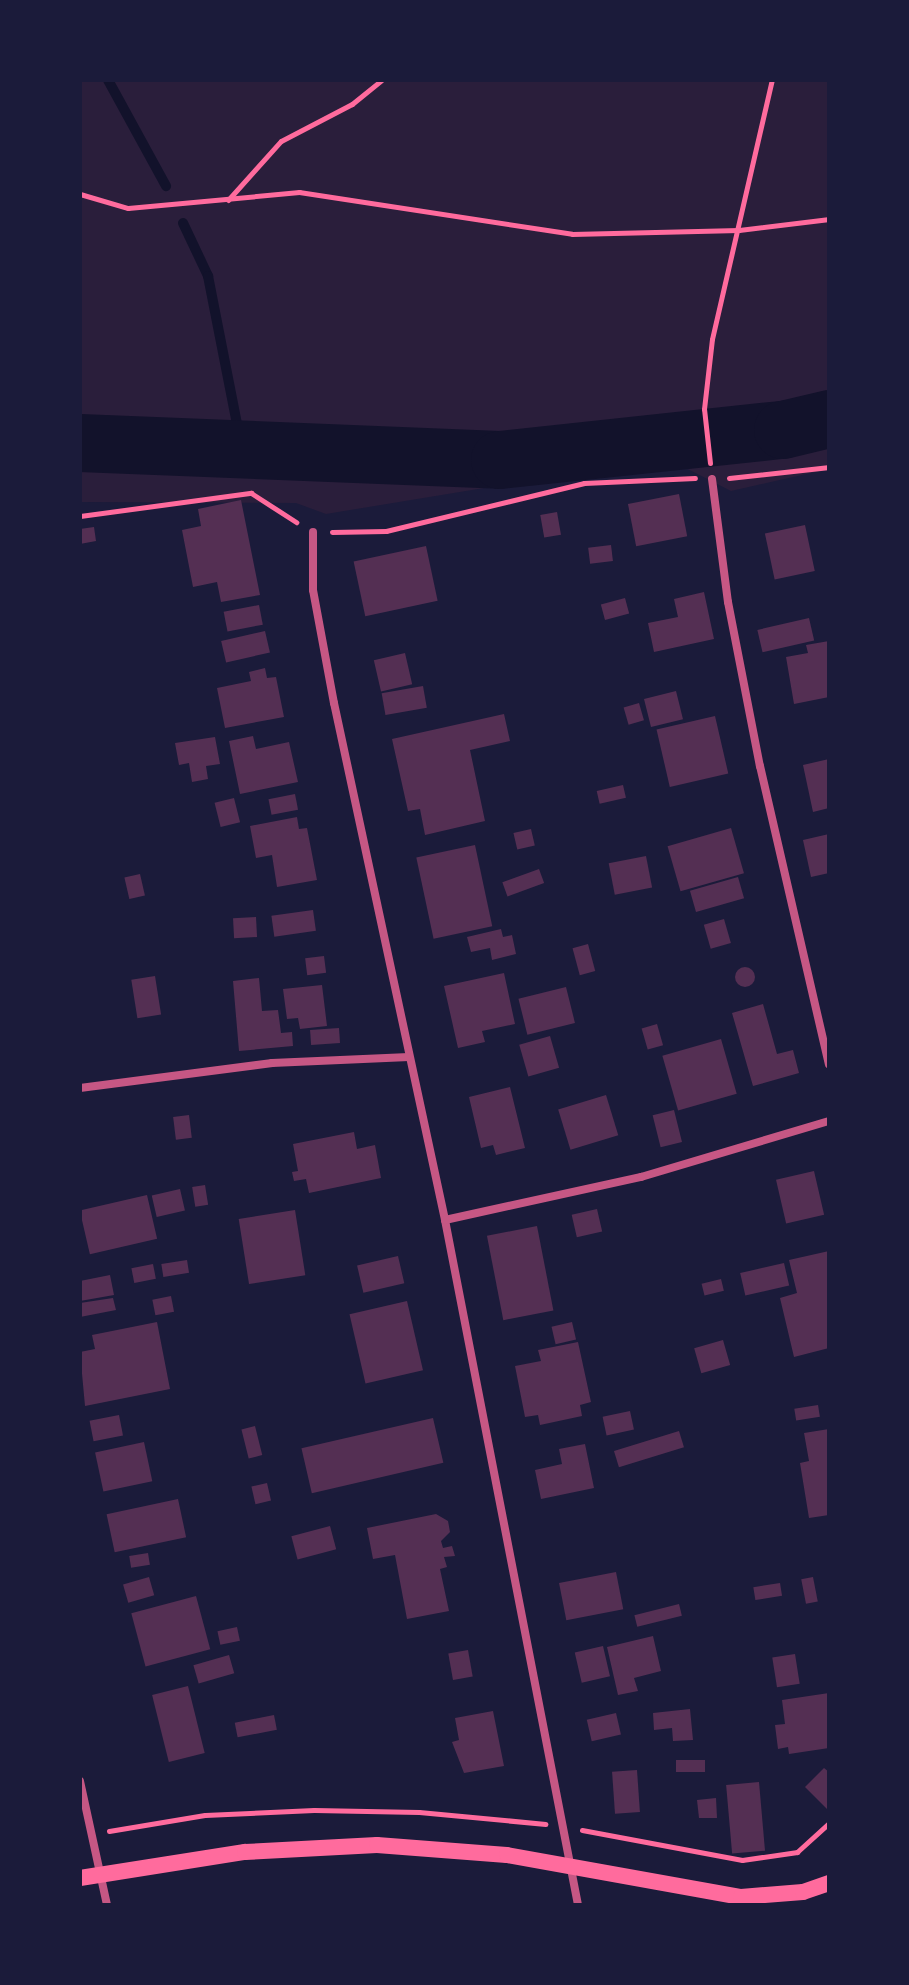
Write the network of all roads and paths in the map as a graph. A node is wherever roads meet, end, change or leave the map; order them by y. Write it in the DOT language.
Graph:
graph roads {
  1 [pos="382,80"];
  2 [pos="772,80"];
  3 [pos="80,194"];
  4 [pos="228,200"];
  5 [pos="829,219"];
  6 [pos="739,230"];
  7 [pos="829,467"];
  8 [pos="712,479"];
  9 [pos="80,516"];
  10 [pos="313,532"];
  11 [pos="409,1057"];
  12 [pos="829,1064"];
  13 [pos="80,1088"];
  14 [pos="829,1121"];
  15 [pos="445,1220"];
  16 [pos="80,1781"];
  17 [pos="829,1823"];
  18 [pos="564,1826"];
  19 [pos="92,1833"];
  20 [pos="571,1867"];
  21 [pos="101,1874"];
  22 [pos="80,1878"];
  23 [pos="829,1883"];
  24 [pos="107,1905"];
  25 [pos="578,1905"];
  1 -- 4 [label="path"];
  2 -- 6 [label="path"];
  3 -- 4 [label="path"];
  4 -- 6 [label="path"];
  5 -- 6 [label="path"];
  6 -- 8 [label="path"];
  7 -- 8 [label="path"];
  8 -- 10 [label="path"];
  8 -- 12 [label="street"];
  9 -- 10 [label="path"];
  10 -- 11 [label="street"];
  11 -- 13 [label="street"];
  11 -- 15 [label="street"];
  14 -- 15 [label="street"];
  15 -- 18 [label="street"];
  16 -- 19 [label="street"];
  17 -- 18 [label="path"];
  18 -- 19 [label="path"];
  18 -- 20 [label="street"];
  19 -- 21 [label="street"];
  20 -- 21 [label="main road"];
  20 -- 23 [label="main road"];
  20 -- 25 [label="street"];
  21 -- 22 [label="main road"];
  21 -- 24 [label="street"];
}
